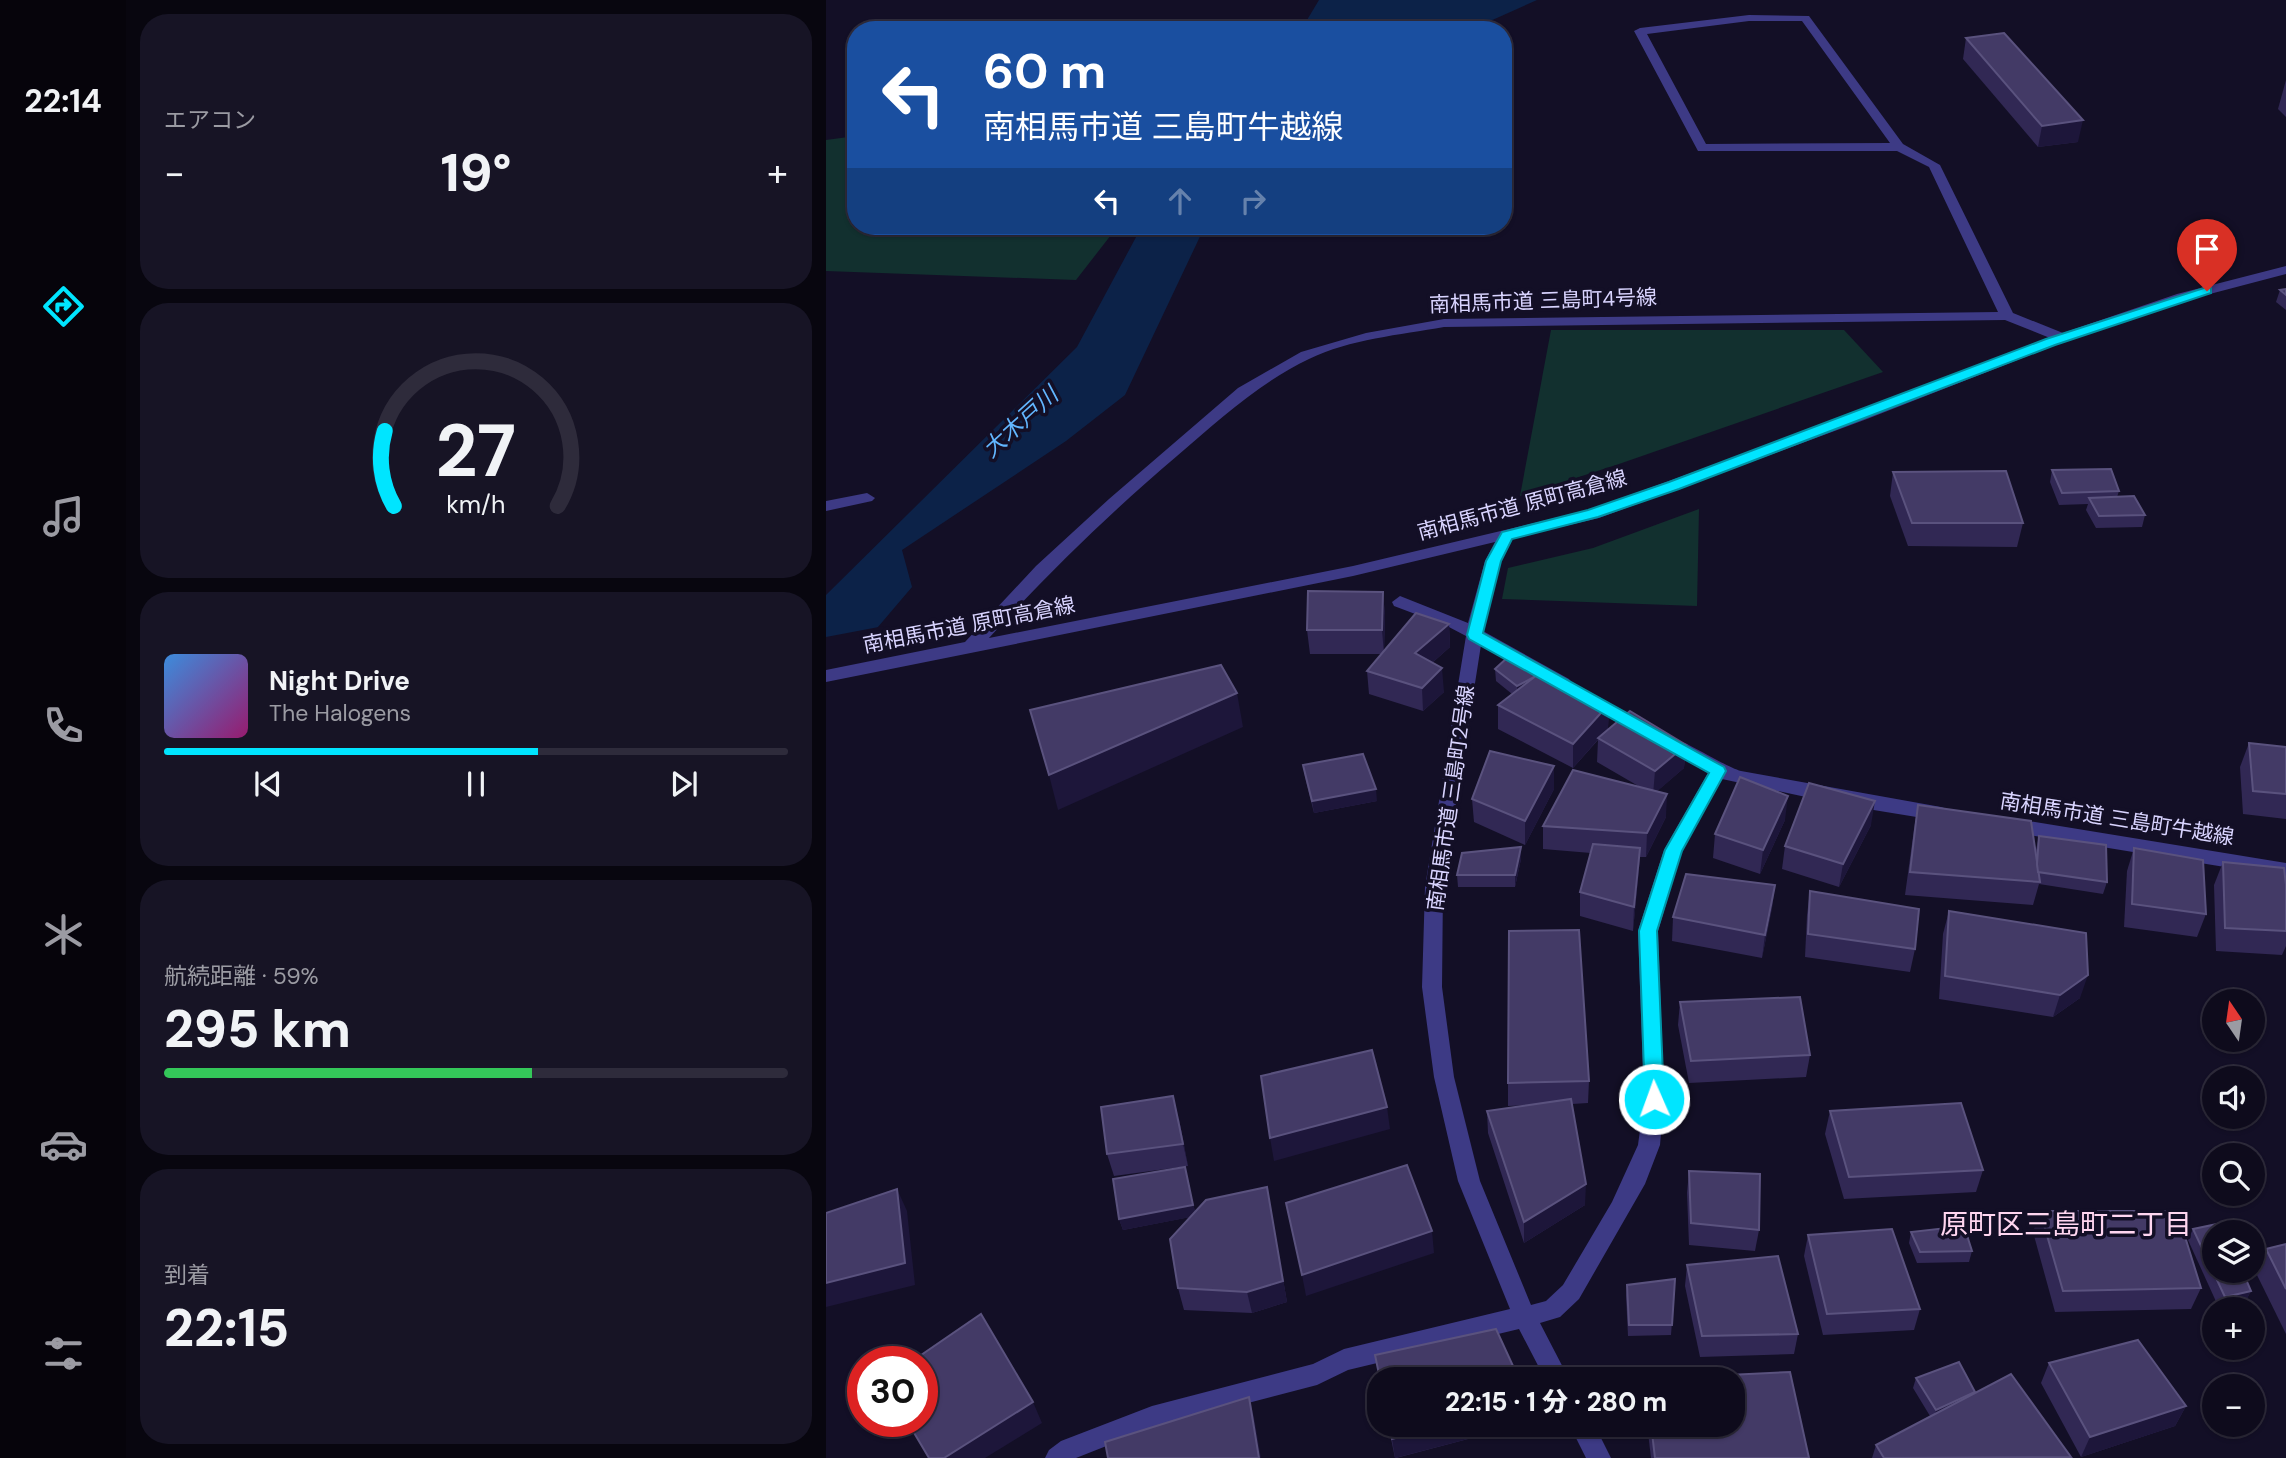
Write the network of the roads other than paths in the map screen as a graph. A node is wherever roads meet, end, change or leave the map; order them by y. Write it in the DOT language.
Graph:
graph roads {
  1 [pos="1899,147"];
  2 [pos="2286,270"];
  3 [pos="2007,316"];
  4 [pos="2063,338"];
  5 [pos="867,498"];
  6 [pos="826,506"];
  7 [pos="1507,536"];
  8 [pos="1400,602"];
  9 [pos="1475,635"];
  10 [pos="969,649"];
  11 [pos="826,676"];
  12 [pos="1718,771"];
  13 [pos="1964,818"];
  14 [pos="1988,821"];
  15 [pos="2286,870"];
  16 [pos="1525,1318"];
  17 [pos="1551,1367"];
  18 [pos="1588,1437"];
  19 [pos="1057,1458"];
  20 [pos="1599,1458"];
  1 -- 1 [label="street"];
  1 -- 3 [label="street"];
  2 -- 4 [label="street, 南相馬市道 原町高倉線"];
  3 -- 4 [label="street, 南相馬市道 三島町4号線"];
  3 -- 10 [label="street, 南相馬市道 三島町4号線"];
  4 -- 7 [label="street, 南相馬市道 原町高倉線"];
  5 -- 6 [label="street"];
  7 -- 9 [label="street, 南相馬市道 三島町2号線"];
  7 -- 10 [label="street, 南相馬市道 原町高倉線"];
  8 -- 9 [label="street"];
  9 -- 12 [label="street"];
  9 -- 16 [label="street, 南相馬市道 三島町2号線"];
  10 -- 11 [label="street, 南相馬市道 原町高倉線"];
  12 -- 13 [label="street"];
  12 -- 16 [label="street"];
  14 -- 15 [label="street, 南相馬市道 三島町牛越線"];
  16 -- 17 [label="street, 南相馬市道 三島町2号線"];
  16 -- 19 [label="street"];
  18 -- 20 [label="street"];
}
